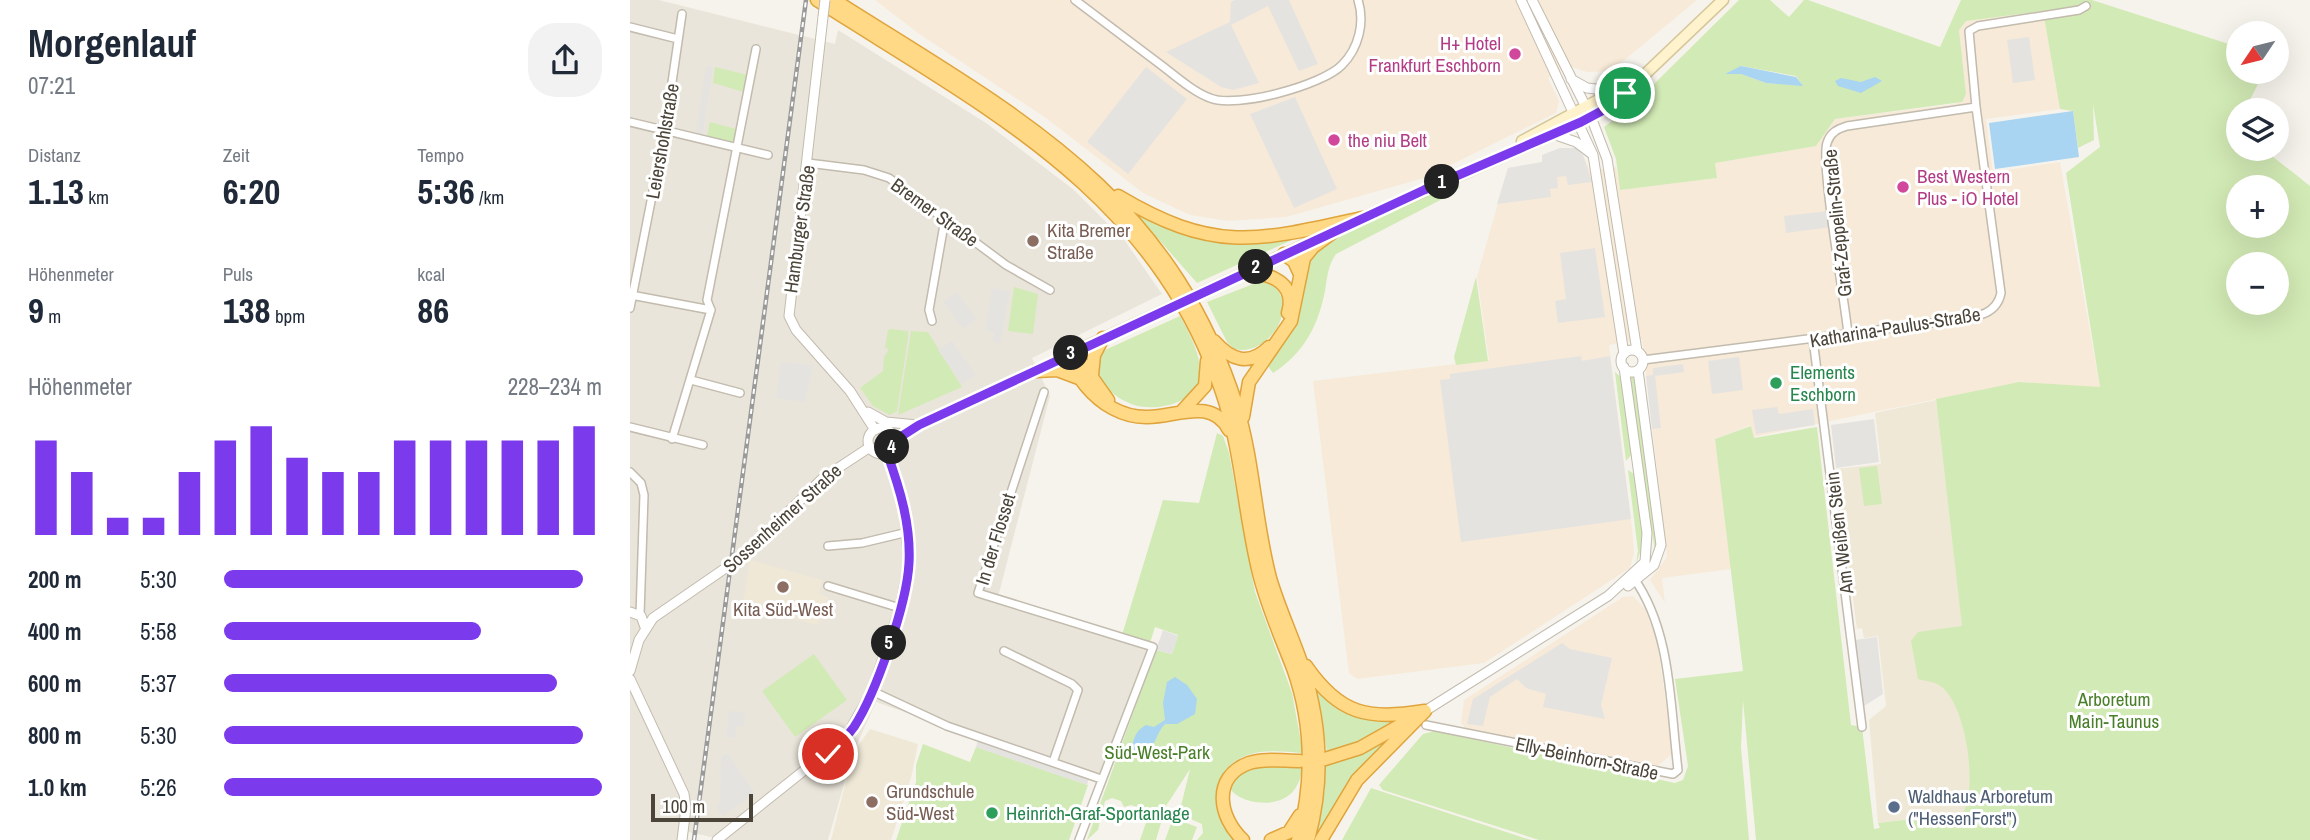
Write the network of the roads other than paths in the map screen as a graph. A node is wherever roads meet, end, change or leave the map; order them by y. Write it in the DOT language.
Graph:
graph roads {
  1 [pos="817,0"];
  2 [pos="825,0"];
  3 [pos="834,0"];
  4 [pos="1075,0"];
  5 [pos="1358,0"];
  6 [pos="1521,0"];
  7 [pos="1532,0"];
  8 [pos="1723,0"];
  9 [pos="2086,6"];
  10 [pos="682,14"];
  11 [pos="630,27"];
  12 [pos="678,39"];
  13 [pos="756,50"];
  14 [pos="1569,76"];
  15 [pos="1640,78"];
  16 [pos="1616,92"];
  17 [pos="1976,107"];
  18 [pos="1583,115"];
  19 [pos="630,122"];
  20 [pos="665,130"];
  21 [pos="1553,134"];
  22 [pos="737,148"];
  23 [pos="768,155"];
  24 [pos="1594,155"];
  25 [pos="1486,162"];
  26 [pos="808,163"];
  27 [pos="1105,188"];
  28 [pos="1362,218"];
  29 [pos="945,219"];
  30 [pos="1336,230"];
  31 [pos="1609,250"];
  32 [pos="1284,254"];
  33 [pos="1625,264"];
  34 [pos="1244,273"];
  35 [pos="1300,274"];
  36 [pos="1051,290"];
  37 [pos="632,295"];
  38 [pos="630,308"];
  39 [pos="711,310"];
  40 [pos="932,321"];
  41 [pos="1208,332"];
  42 [pos="1849,334"];
  43 [pos="1103,338"];
  44 [pos="1813,339"];
  45 [pos="1206,350"];
  46 [pos="1637,351"];
  47 [pos="1074,352"];
  48 [pos="1624,354"];
  49 [pos="1643,360"];
  50 [pos="1624,367"];
  51 [pos="1638,370"];
  52 [pos="1036,372"];
  53 [pos="1086,377"];
  54 [pos="691,380"];
  55 [pos="1044,392"];
  56 [pos="740,393"];
  57 [pos="860,405"];
  58 [pos="1180,412"];
  59 [pos="919,425"];
  60 [pos="630,427"];
  61 [pos="1243,428"];
  62 [pos="875,430"];
  63 [pos="892,437"];
  64 [pos="672,439"];
  65 [pos="703,445"];
  66 [pos="1237,446"];
  67 [pos="870,447"];
  68 [pos="887,453"];
  69 [pos="630,472"];
  70 [pos="909,532"];
  71 [pos="828,546"];
  72 [pos="1634,579"];
  73 [pos="828,586"];
  74 [pos="900,608"];
  75 [pos="659,612"];
  76 [pos="635,613"];
  77 [pos="643,631"];
  78 [pos="630,641"];
  79 [pos="1004,651"];
  80 [pos="1297,654"];
  81 [pos="634,655"];
  82 [pos="630,671"];
  83 [pos="630,679"];
  84 [pos="872,691"];
  85 [pos="630,693"];
  86 [pos="638,699"];
  87 [pos="1425,711"];
  88 [pos="1426,725"];
  89 [pos="1862,727"];
  90 [pos="1325,759"];
  91 [pos="1300,761"];
  92 [pos="1053,762"];
  93 [pos="1101,779"];
  94 [pos="1307,802"];
  95 [pos="1240,837"];
  96 [pos="682,840"];
  97 [pos="717,840"];
  98 [pos="1079,840"];
  99 [pos="1252,840"];
  100 [pos="1271,840"];
  101 [pos="1298,840"];
  102 [pos="1308,840"];
  103 [pos="1321,840"];
  1 -- 45 [label="highway"];
  2 -- 26 [label="street, Hamburger Straße, bridge"];
  3 -- 27 [label="highway"];
  4 -- 5 [label="street"];
  6 -- 18 [label="street"];
  7 -- 14 [label="street"];
  8 -- 15 [label="main road"];
  9 -- 17 [label="street, Katharina-Paulus-Straße"];
  10 -- 12 [label="street, Leiershohlstraße"];
  11 -- 12 [label="street"];
  12 -- 20 [label="street, Leiershohlstraße"];
  13 -- 22 [label="street"];
  14 -- 16 [label="street"];
  14 -- 18 [label="street"];
  15 -- 16 [label="main road"];
  15 -- 18 [label="main road"];
  16 -- 18 [label="main road"];
  17 -- 42 [label="street, Graf-Zeppelin-Straße"];
  17 -- 42 [label="street, Katharina-Paulus-Straße"];
  18 -- 21 [label="main road"];
  18 -- 24 [label="street"];
  18 -- 25 [label="main road"];
  18 -- 33 [label="street"];
  19 -- 20 [label="street"];
  20 -- 22 [label="street"];
  20 -- 37 [label="street, Leiershohlstraße"];
  21 -- 24 [label="street"];
  21 -- 25 [label="main road"];
  22 -- 23 [label="street"];
  22 -- 39 [label="street"];
  24 -- 31 [label="street"];
  25 -- 28 [label="main road"];
  26 -- 29 [label="street, Bremer Straße"];
  26 -- 57 [label="street, Hamburger Straße"];
  27 -- 28 [label="highway"];
  27 -- 41 [label="highway"];
  28 -- 30 [label="main road"];
  29 -- 36 [label="street, Bremer Straße"];
  29 -- 40 [label="street"];
  30 -- 32 [label="main road"];
  30 -- 35 [label="highway"];
  31 -- 33 [label="street"];
  31 -- 48 [label="street"];
  32 -- 34 [label="main road"];
  32 -- 35 [label="highway"];
  33 -- 46 [label="street"];
  34 -- 41 [label="highway"];
  34 -- 43 [label="main road, bridge"];
  35 -- 61 [label="highway"];
  37 -- 38 [label="street, Leiershohlstraße"];
  37 -- 39 [label="street"];
  39 -- 54 [label="street"];
  41 -- 61 [label="highway"];
  42 -- 44 [label="street, Katharina-Paulus-Straße"];
  43 -- 47 [label="main road"];
  43 -- 53 [label="highway"];
  44 -- 49 [label="street, Katharina-Paulus-Straße"];
  44 -- 89 [label="street, Am Weißen Stein"];
  45 -- 58 [label="highway"];
  45 -- 66 [label="highway"];
  46 -- 48 [label="street"];
  46 -- 49 [label="street"];
  47 -- 52 [label="street"];
  47 -- 53 [label="highway"];
  48 -- 50 [label="street"];
  49 -- 51 [label="street"];
  50 -- 51 [label="street"];
  50 -- 72 [label="street"];
  51 -- 72 [label="street"];
  52 -- 53 [label="highway"];
  52 -- 59 [label="street"];
  53 -- 58 [label="highway"];
  54 -- 56 [label="street"];
  54 -- 64 [label="street"];
  55 -- 93 [label="street, In der Flosset"];
  57 -- 59 [label="street"];
  57 -- 62 [label="street, Hamburger Straße"];
  58 -- 66 [label="highway"];
  59 -- 63 [label="street"];
  60 -- 64 [label="street"];
  61 -- 80 [label="highway"];
  62 -- 63 [label="street"];
  62 -- 67 [label="street"];
  63 -- 68 [label="street"];
  64 -- 65 [label="street"];
  66 -- 94 [label="highway"];
  67 -- 68 [label="street"];
  67 -- 75 [label="street, Sossenheimer Straße"];
  68 -- 70 [label="street"];
  69 -- 76 [label="street"];
  70 -- 71 [label="street"];
  70 -- 74 [label="street"];
  72 -- 87 [label="street"];
  72 -- 88 [label="street, Elly-Beinhorn-Straße"];
  73 -- 74 [label="street"];
  74 -- 84 [label="street"];
  75 -- 76 [label="street, Sossenheimer Straße"];
  75 -- 77 [label="street, Sossenheimer Straße"];
  76 -- 77 [label="street"];
  77 -- 78 [label="street"];
  77 -- 81 [label="street"];
  78 -- 81 [label="street"];
  79 -- 92 [label="street"];
  80 -- 87 [label="highway"];
  80 -- 102 [label="highway"];
  81 -- 82 [label="street"];
  83 -- 86 [label="street"];
  84 -- 92 [label="street"];
  84 -- 97 [label="street"];
  85 -- 86 [label="street"];
  86 -- 96 [label="street"];
  87 -- 90 [label="highway"];
  87 -- 103 [label="highway"];
  91 -- 95 [label="highway"];
  92 -- 93 [label="street"];
  93 -- 98 [label="street"];
  94 -- 100 [label="highway"];
  94 -- 101 [label="highway"];
  95 -- 99 [label="highway"];
}
